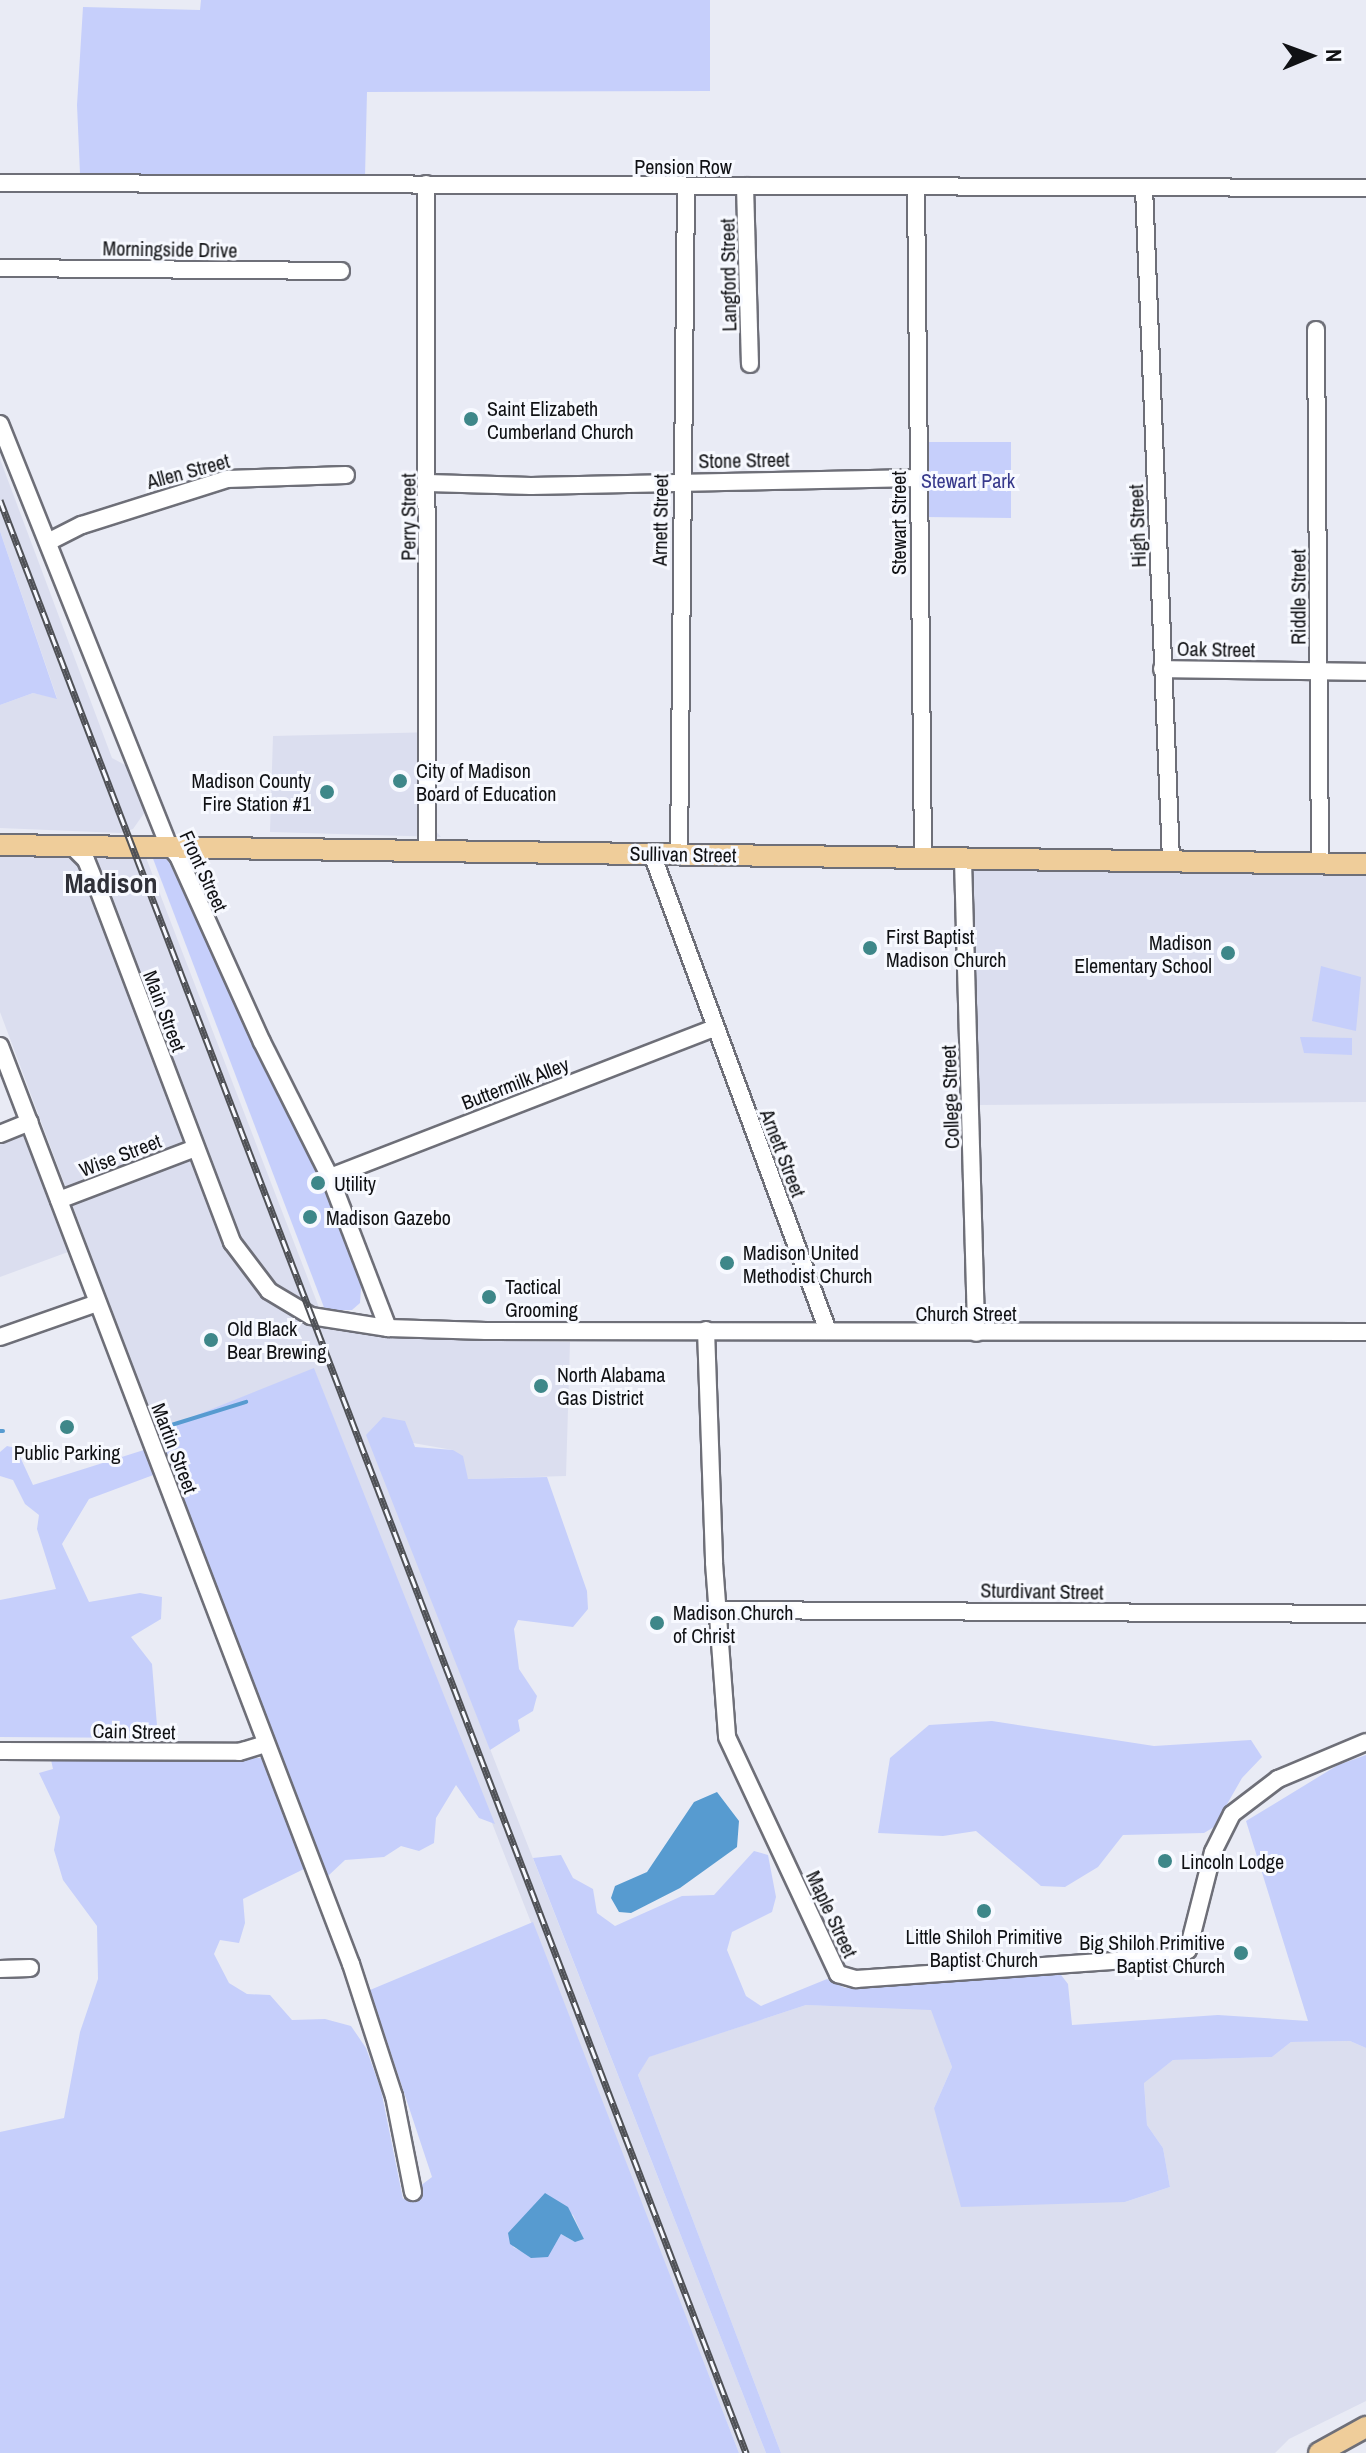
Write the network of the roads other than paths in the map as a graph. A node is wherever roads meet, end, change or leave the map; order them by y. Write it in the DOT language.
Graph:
graph roads {
  1 [pos="0,183"];
  2 [pos="426,184"];
  3 [pos="686,186"];
  4 [pos="745,186"];
  5 [pos="916,187"];
  6 [pos="1144,188"];
  7 [pos="1366,188"];
  8 [pos="0,268"];
  9 [pos="341,271"];
  10 [pos="1316,330"];
  11 [pos="750,364"];
  12 [pos="0,424"];
  13 [pos="346,475"];
  14 [pos="918,478"];
  15 [pos="681,481"];
  16 [pos="428,483"];
  17 [pos="48,542"];
  18 [pos="1162,669"];
  19 [pos="1318,671"];
  20 [pos="1366,672"];
  21 [pos="0,845"];
  22 [pos="71,845"];
  23 [pos="116,845"];
  24 [pos="169,846"];
  25 [pos="427,851"];
  26 [pos="652,854"];
  27 [pos="679,855"];
  28 [pos="923,859"];
  29 [pos="963,860"];
  30 [pos="1171,861"];
  31 [pos="1320,864"];
  32 [pos="1366,864"];
  33 [pos="98,889"];
  34 [pos="714,1028"];
  35 [pos="0,1046"];
  36 [pos="30,1122"];
  37 [pos="0,1134"];
  38 [pos="195,1148"];
  39 [pos="330,1177"];
  40 [pos="59,1200"];
  41 [pos="97,1303"];
  42 [pos="388,1328"];
  43 [pos="706,1330"];
  44 [pos="828,1331"];
  45 [pos="1366,1332"];
  46 [pos="976,1333"];
  47 [pos="0,1337"];
  48 [pos="718,1610"];
  49 [pos="1366,1614"];
  50 [pos="1366,1742"];
  51 [pos="266,1744"];
  52 [pos="0,1751"];
  53 [pos="30,1968"];
  54 [pos="0,1969"];
  55 [pos="413,2192"];
  56 [pos="1366,2427"];
  57 [pos="1319,2453"];
  1 -- 2 [label="street, Pension Row"];
  2 -- 3 [label="street, Pension Row"];
  2 -- 16 [label="street, Perry Street"];
  3 -- 4 [label="street, Pension Row"];
  3 -- 15 [label="street, Arnett Street"];
  4 -- 5 [label="street, Pension Row"];
  4 -- 11 [label="street, Langford Street"];
  5 -- 6 [label="street, Pension Row"];
  5 -- 14 [label="street, Stewart Street"];
  6 -- 7 [label="street, Pension Row"];
  6 -- 18 [label="street, High Street"];
  8 -- 9 [label="street, Morningside Drive"];
  10 -- 19 [label="street, Riddle Street"];
  12 -- 17 [label="street, Front Street"];
  13 -- 17 [label="street, Allen Street"];
  14 -- 15 [label="street, Stone Street"];
  14 -- 28 [label="street, Stewart Street"];
  15 -- 16 [label="street, Stone Street"];
  15 -- 27 [label="street, Arnett Street"];
  16 -- 25 [label="street, Perry Street"];
  17 -- 24 [label="street, Front Street"];
  18 -- 19 [label="street, Oak Street"];
  18 -- 30 [label="street, High Street"];
  19 -- 20 [label="street, Oak Street"];
  19 -- 31 [label="street, Riddle Street"];
  21 -- 22 [label="main road, Sullivan Street"];
  22 -- 23 [label="main road, Sullivan Street"];
  22 -- 33 [label="street, Main Street"];
  23 -- 24 [label="main road, Sullivan Street"];
  23 -- 33 [label="street"];
  24 -- 25 [label="main road, Sullivan Street"];
  24 -- 39 [label="street, Front Street"];
  25 -- 26 [label="main road, Sullivan Street"];
  26 -- 27 [label="main road, Sullivan Street"];
  26 -- 34 [label="street, Arnett Street"];
  27 -- 28 [label="main road, Sullivan Street"];
  28 -- 29 [label="main road, Sullivan Street"];
  29 -- 30 [label="main road, Sullivan Street"];
  29 -- 46 [label="street, College Street"];
  30 -- 31 [label="main road, Sullivan Street"];
  31 -- 32 [label="main road, Sullivan Street"];
  33 -- 38 [label="street, Main Street"];
  34 -- 39 [label="street, Buttermilk Alley"];
  34 -- 44 [label="street, Arnett Street"];
  35 -- 36 [label="street, Martin Street"];
  36 -- 37 [label="street"];
  36 -- 40 [label="street, Martin Street"];
  38 -- 40 [label="street, Wise Street"];
  38 -- 42 [label="street, Main Street"];
  39 -- 42 [label="street, Front Street"];
  40 -- 41 [label="street, Martin Street"];
  41 -- 47 [label="street"];
  41 -- 51 [label="street, Martin Street"];
  42 -- 43 [label="street, Church Street"];
  43 -- 44 [label="street, Church Street"];
  43 -- 48 [label="street, Maple Street"];
  44 -- 46 [label="street, Church Street"];
  45 -- 46 [label="street, Church Street"];
  48 -- 49 [label="street, Sturdivant Street"];
  48 -- 50 [label="street, Maple Street"];
  51 -- 52 [label="street, Cain Street"];
  51 -- 55 [label="street, Martin Street"];
  53 -- 54 [label="street"];
  56 -- 57 [label="main road"];
}
